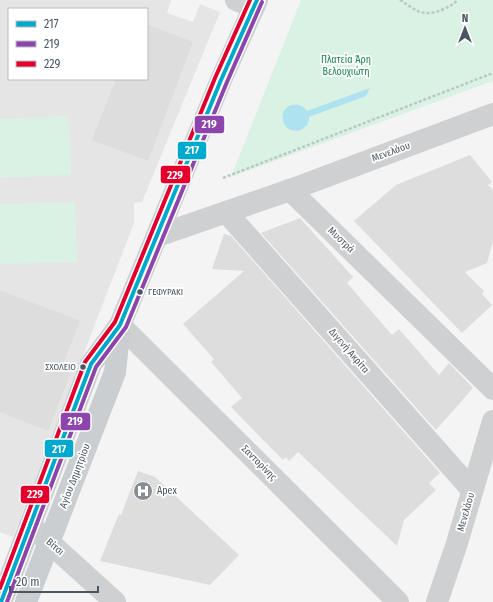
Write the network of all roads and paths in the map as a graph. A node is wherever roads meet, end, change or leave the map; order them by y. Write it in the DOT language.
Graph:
graph roads {
  1 [pos="400,0"];
  2 [pos="457,0"];
  3 [pos="249,2"];
  4 [pos="493,73"];
  5 [pos="493,114"];
  6 [pos="223,178"];
  7 [pos="290,190"];
  8 [pos="226,212"];
  9 [pos="157,236"];
  10 [pos="120,325"];
  11 [pos="493,389"];
  12 [pos="493,422"];
  13 [pos="472,490"];
  14 [pos="30,525"];
  15 [pos="50,542"];
  16 [pos="1,602"];
  17 [pos="26,602"];
  18 [pos="115,602"];
  19 [pos="398,602"];
  20 [pos="437,602"];
  1 -- 2 [label="path"];
  3 -- 9 [label="main road, Αγίου Δημητρίου"];
  4 -- 6 [label="path"];
  5 -- 7 [label="street, Μενελάου"];
  7 -- 8 [label="street"];
  7 -- 11 [label="street, Μυστρά"];
  8 -- 9 [label="street"];
  8 -- 13 [label="street, Διγενή Ακρίτα"];
  9 -- 10 [label="main road, Αγίου Δημητρίου"];
  10 -- 14 [label="main road, Αγίου Δημητρίου"];
  10 -- 15 [label="main road, Αγίου Δημητρίου"];
  10 -- 19 [label="street, Σαντορίνης"];
  12 -- 13 [label="street, Μενελάου"];
  13 -- 20 [label="street, Μενελάου"];
  14 -- 15 [label="street, Βίτσι"];
  14 -- 16 [label="main road, Αγίου Δημητρίου"];
  15 -- 17 [label="main road, Αγίου Δημητρίου"];
  15 -- 18 [label="street, Βίτσι"];
}
